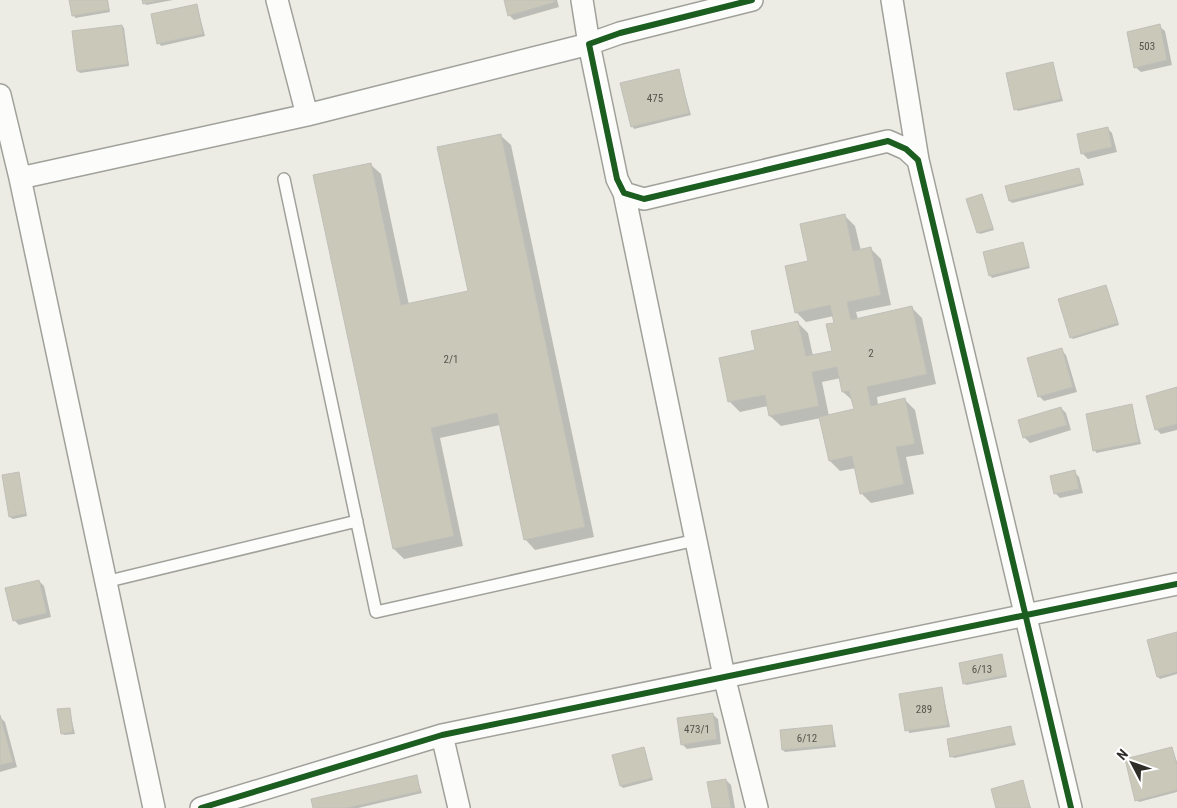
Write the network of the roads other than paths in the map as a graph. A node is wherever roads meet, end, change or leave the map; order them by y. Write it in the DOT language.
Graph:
graph roads {
  1 [pos="277,0"];
  2 [pos="582,0"];
  3 [pos="752,0"];
  4 [pos="892,0"];
  5 [pos="589,44"];
  6 [pos="0,95"];
  7 [pos="307,116"];
  8 [pos="918,160"];
  9 [pos="20,178"];
  10 [pos="284,179"];
  11 [pos="624,193"];
  12 [pos="357,521"];
  13 [pos="696,540"];
  14 [pos="105,582"];
  15 [pos="1177,584"];
  16 [pos="1026,616"];
  17 [pos="724,676"];
  18 [pos="442,735"];
  19 [pos="154,808"];
  20 [pos="201,808"];
  21 [pos="459,808"];
  22 [pos="757,808"];
  23 [pos="1071,808"];
  1 -- 7 [label="street"];
  2 -- 5 [label="street"];
  3 -- 5 [label="street"];
  4 -- 8 [label="street"];
  5 -- 7 [label="street"];
  5 -- 11 [label="street"];
  6 -- 9 [label="street"];
  7 -- 9 [label="street"];
  8 -- 11 [label="street"];
  8 -- 16 [label="street"];
  9 -- 14 [label="street"];
  10 -- 12 [label="lane"];
  11 -- 13 [label="street"];
  12 -- 13 [label="lane"];
  12 -- 14 [label="lane"];
  13 -- 17 [label="street"];
  14 -- 19 [label="street"];
  15 -- 16 [label="street"];
  16 -- 17 [label="street"];
  16 -- 23 [label="street"];
  17 -- 18 [label="street"];
  17 -- 22 [label="street"];
  18 -- 20 [label="street"];
  18 -- 21 [label="street"];
}
